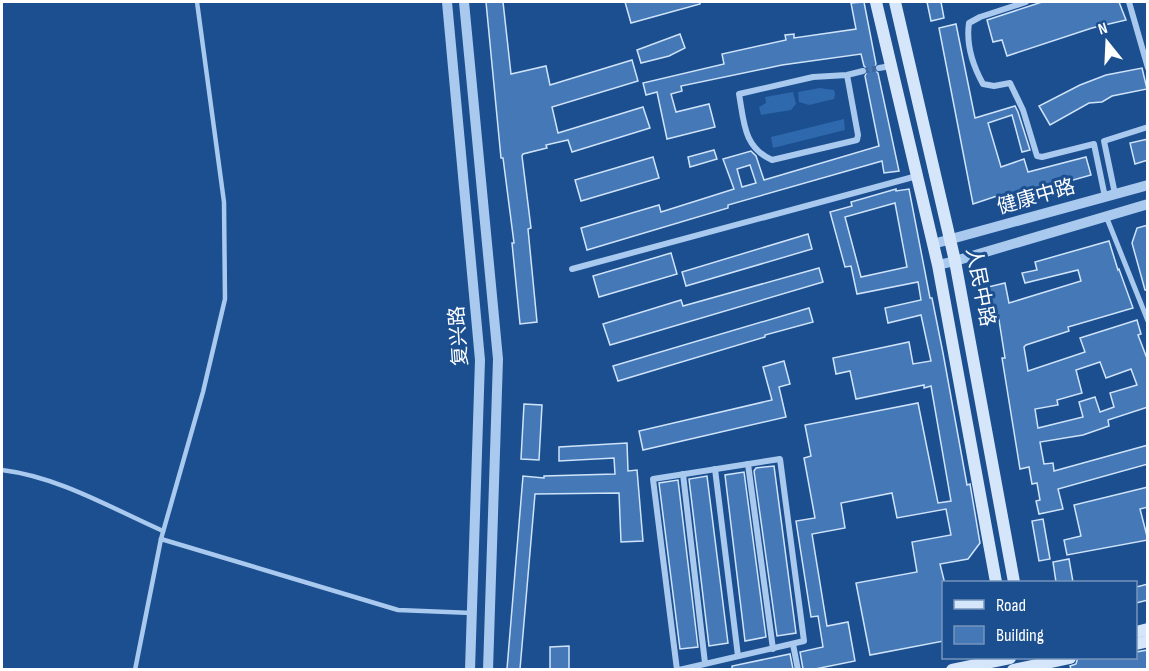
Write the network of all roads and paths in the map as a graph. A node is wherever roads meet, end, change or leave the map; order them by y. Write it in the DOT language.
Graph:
graph roads {
  1 [pos="198,2"];
  2 [pos="447,2"];
  3 [pos="464,2"];
  4 [pos="876,2"];
  5 [pos="895,2"];
  6 [pos="1026,2"];
  7 [pos="1129,2"];
  8 [pos="1148,68"];
  9 [pos="863,71"];
  10 [pos="847,75"];
  11 [pos="1148,127"];
  12 [pos="917,176"];
  13 [pos="1148,185"];
  14 [pos="1110,195"];
  15 [pos="1148,204"];
  16 [pos="1106,216"];
  17 [pos="951,240"];
  18 [pos="933,243"];
  19 [pos="955,261"];
  20 [pos="938,265"];
  21 [pos="572,269"];
  22 [pos="1148,321"];
  23 [pos="748,464"];
  24 [pos="716,469"];
  25 [pos="2,470"];
  26 [pos="683,474"];
  27 [pos="164,531"];
  28 [pos="161,539"];
  29 [pos="996,581"];
  30 [pos="1014,581"];
  31 [pos="472,613"];
  32 [pos="793,644"];
  33 [pos="773,649"];
  34 [pos="738,656"];
  35 [pos="1000,659"];
  36 [pos="1059,659"];
  37 [pos="705,663"];
  38 [pos="1029,664"];
  39 [pos="135,669"];
  40 [pos="470,669"];
  41 [pos="488,669"];
  42 [pos="678,669"];
  43 [pos="798,669"];
  44 [pos="952,669"];
  45 [pos="1012,669"];
  1 -- 27 [label="lane"];
  2 -- 31 [label="street, 复兴路"];
  3 -- 41 [label="street, 复兴路"];
  4 -- 12 [label="main road, 人民中路"];
  5 -- 17 [label="main road, 人民中路"];
  6 -- 14 [label="street"];
  7 -- 8 [label="street"];
  9 -- 10 [label="street"];
  10 -- 10 [label="street"];
  11 -- 14 [label="street"];
  12 -- 18 [label="main road, 人民中路"];
  12 -- 21 [label="street"];
  13 -- 14 [label="street, 健康中路"];
  14 -- 17 [label="street, 健康中路"];
  15 -- 16 [label="street, 健康中路"];
  16 -- 19 [label="street, 健康中路"];
  16 -- 22 [label="street"];
  17 -- 18 [label="street, 健康中路"];
  17 -- 19 [label="main road, 人民中路"];
  18 -- 20 [label="main road, 人民中路"];
  19 -- 20 [label="street, 健康中路"];
  19 -- 30 [label="main road, 人民中路"];
  20 -- 29 [label="main road, 人民中路"];
  23 -- 24 [label="street"];
  23 -- 32 [label="street"];
  23 -- 33 [label="street"];
  24 -- 26 [label="street"];
  24 -- 34 [label="street"];
  25 -- 27 [label="lane"];
  26 -- 37 [label="street"];
  26 -- 42 [label="street"];
  27 -- 28 [label="lane"];
  28 -- 31 [label="lane"];
  28 -- 39 [label="lane"];
  31 -- 40 [label="street, 复兴路"];
  32 -- 33 [label="street"];
  32 -- 43 [label="street"];
  33 -- 34 [label="street"];
  34 -- 37 [label="street"];
  35 -- 44 [label="main road"];
  36 -- 38 [label="main road"];
  37 -- 42 [label="street"];
  38 -- 45 [label="main road"];
}
